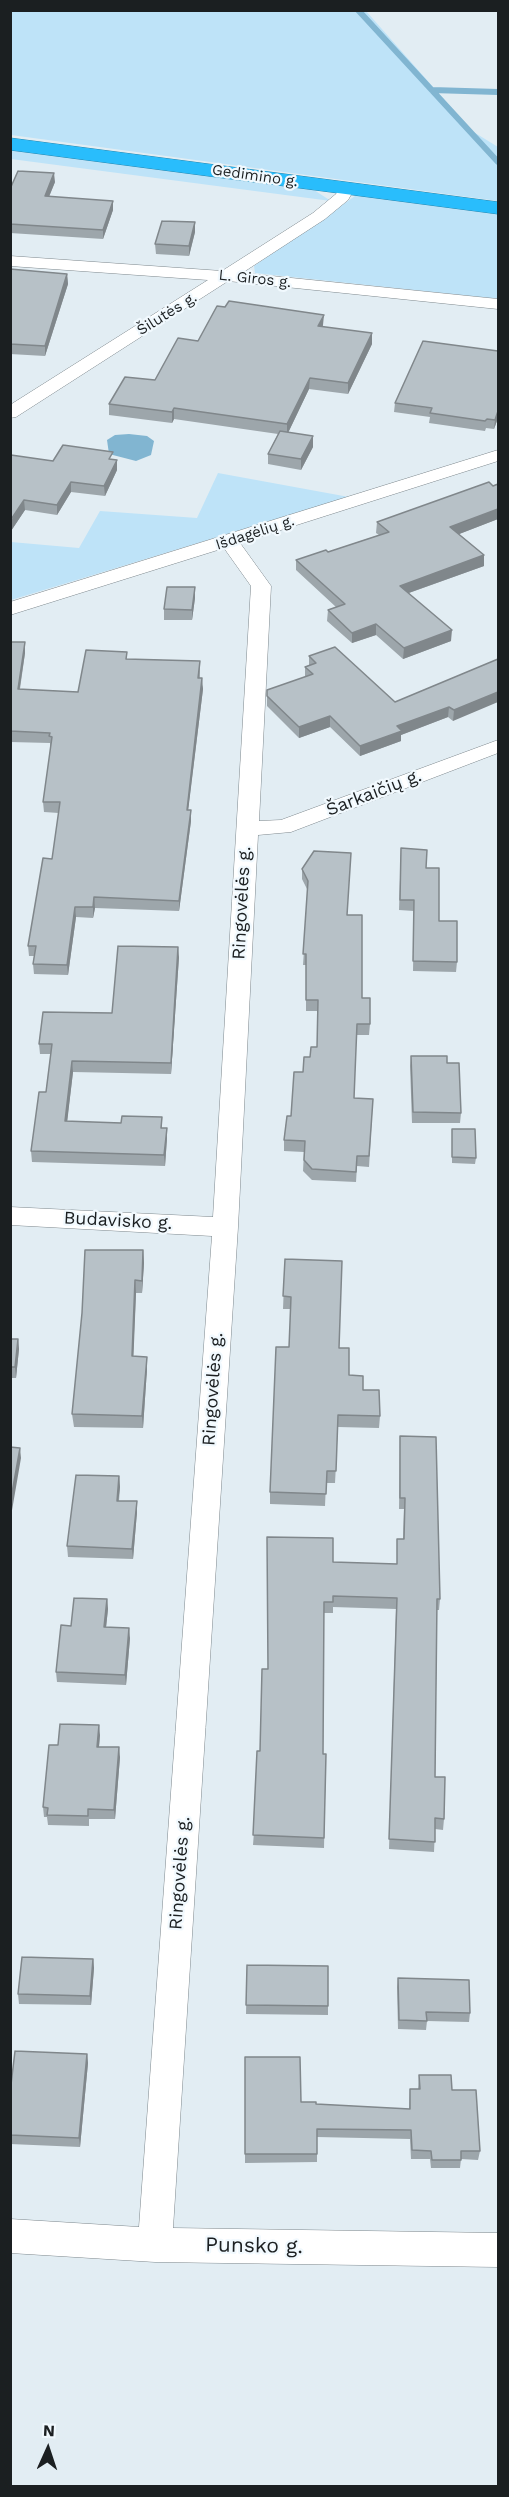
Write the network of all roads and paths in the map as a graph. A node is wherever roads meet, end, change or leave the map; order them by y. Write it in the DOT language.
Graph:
graph roads {
  1 [pos="10,144"];
  2 [pos="347,188"];
  3 [pos="498,208"];
  4 [pos="10,261"];
  5 [pos="227,276"];
  6 [pos="498,304"];
  7 [pos="10,413"];
  8 [pos="498,454"];
  9 [pos="229,541"];
  10 [pos="10,609"];
  11 [pos="498,746"];
  12 [pos="246,828"];
  13 [pos="10,1216"];
  14 [pos="225,1227"];
  15 [pos="10,2236"];
  16 [pos="155,2245"];
  17 [pos="498,2250"];
  1 -- 2 [label="highway, Gedimino g."];
  2 -- 3 [label="highway, Gedimino g."];
  2 -- 5 [label="street, Šilutės g."];
  4 -- 5 [label="street, L. Giros g."];
  5 -- 6 [label="street, L. Giros g."];
  5 -- 7 [label="street, Šilutės g."];
  8 -- 9 [label="street, Išdagėlių g."];
  9 -- 10 [label="street, Išdagėlių g."];
  9 -- 12 [label="street, Ringovėlės g."];
  11 -- 12 [label="street, Šarkaičių g."];
  12 -- 14 [label="street, Ringovėlės g."];
  13 -- 14 [label="street, Budavisko g."];
  14 -- 16 [label="street, Ringovėlės g."];
  15 -- 16 [label="street, Punsko g."];
  16 -- 17 [label="street, Punsko g."];
}
